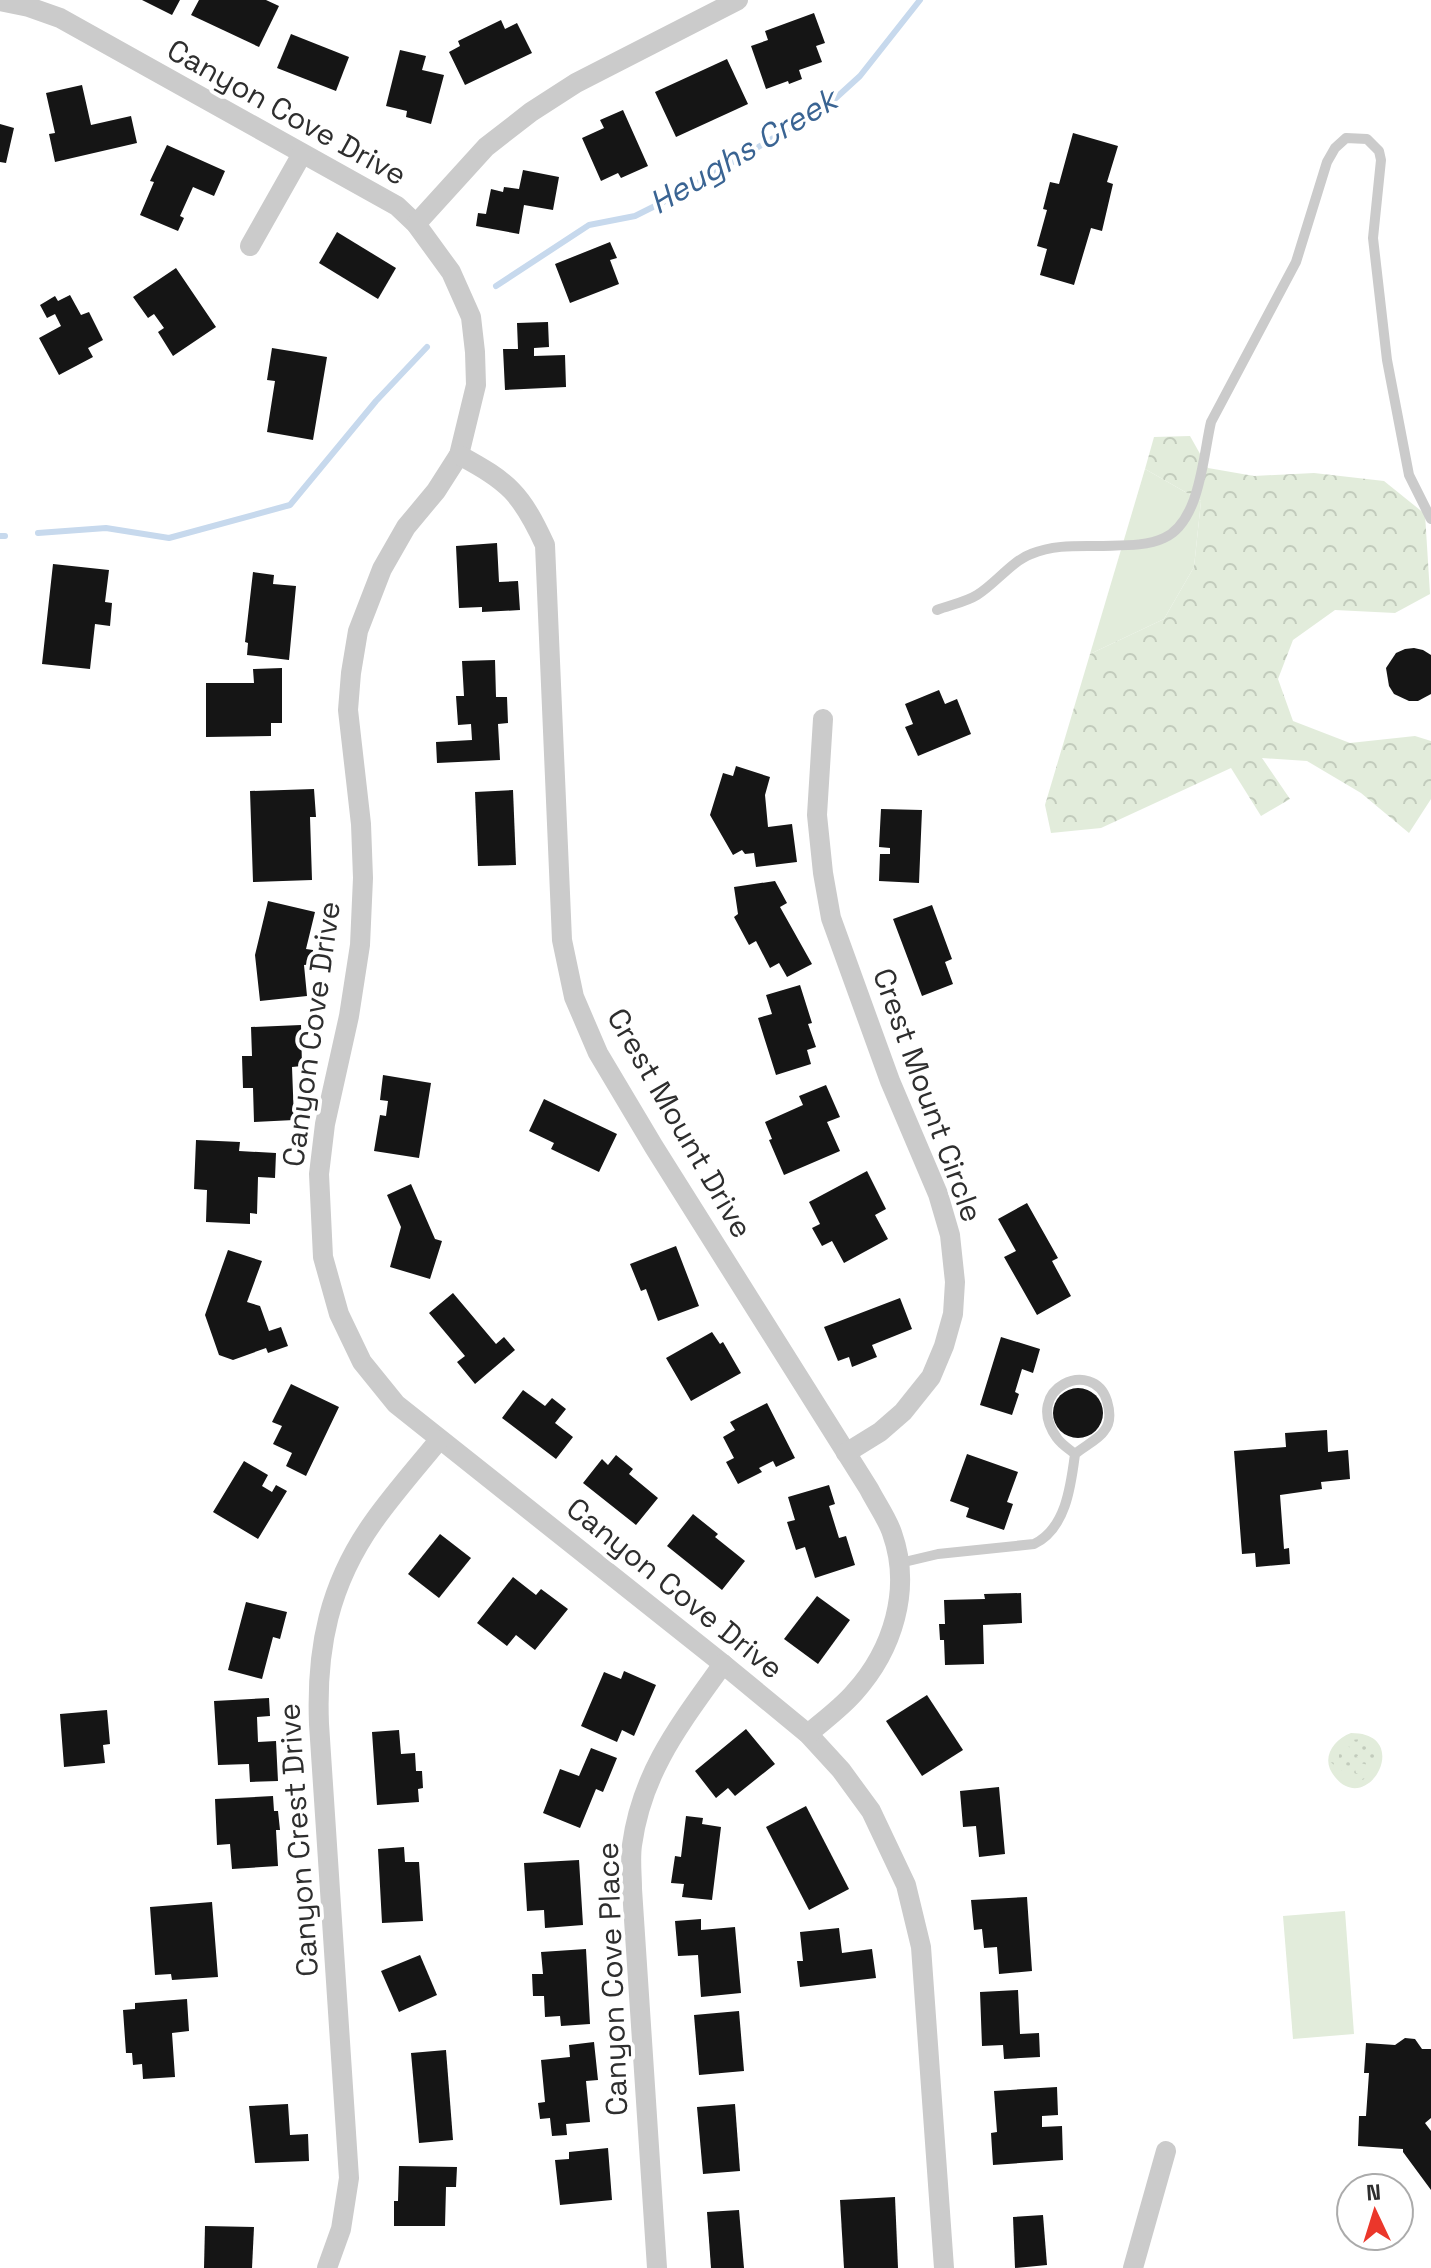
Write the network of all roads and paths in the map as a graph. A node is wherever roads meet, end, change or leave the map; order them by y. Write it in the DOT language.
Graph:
graph roads {
  1 [pos="2,0"];
  2 [pos="738,0"];
  3 [pos="302,154"];
  4 [pos="416,224"];
  5 [pos="250,246"];
  6 [pos="459,455"];
  7 [pos="1431,519"];
  8 [pos="937,610"];
  9 [pos="823,719"];
  10 [pos="439,1440"];
  11 [pos="846,1453"];
  12 [pos="1075,1454"];
  13 [pos="900,1563"];
  14 [pos="723,1664"];
  15 [pos="808,1734"];
  16 [pos="1166,2151"];
  17 [pos="327,2268"];
  18 [pos="657,2268"];
  19 [pos="944,2268"];
  20 [pos="1133,2268"];
  1 -- 3 [label="street, Canyon Cove Drive"];
  2 -- 4 [label="street"];
  3 -- 4 [label="street, Canyon Cove Drive"];
  3 -- 5 [label="street"];
  4 -- 6 [label="street, Canyon Cove Drive"];
  6 -- 10 [label="street, Canyon Cove Drive"];
  6 -- 11 [label="street, Crest Mount Drive"];
  7 -- 8 [label="lane"];
  9 -- 11 [label="street, Crest Mount Circle"];
  10 -- 14 [label="street, Canyon Cove Drive"];
  10 -- 17 [label="street, Canyon Crest Drive"];
  11 -- 13 [label="street, Crest Mount Drive"];
  12 -- 12 [label="lane"];
  12 -- 13 [label="lane"];
  13 -- 15 [label="street, Crest Mount Drive"];
  14 -- 15 [label="street, Canyon Cove Drive"];
  14 -- 18 [label="street, Canyon Cove Place"];
  15 -- 19 [label="street, Canyon Cove Drive"];
  16 -- 20 [label="street"];
}
